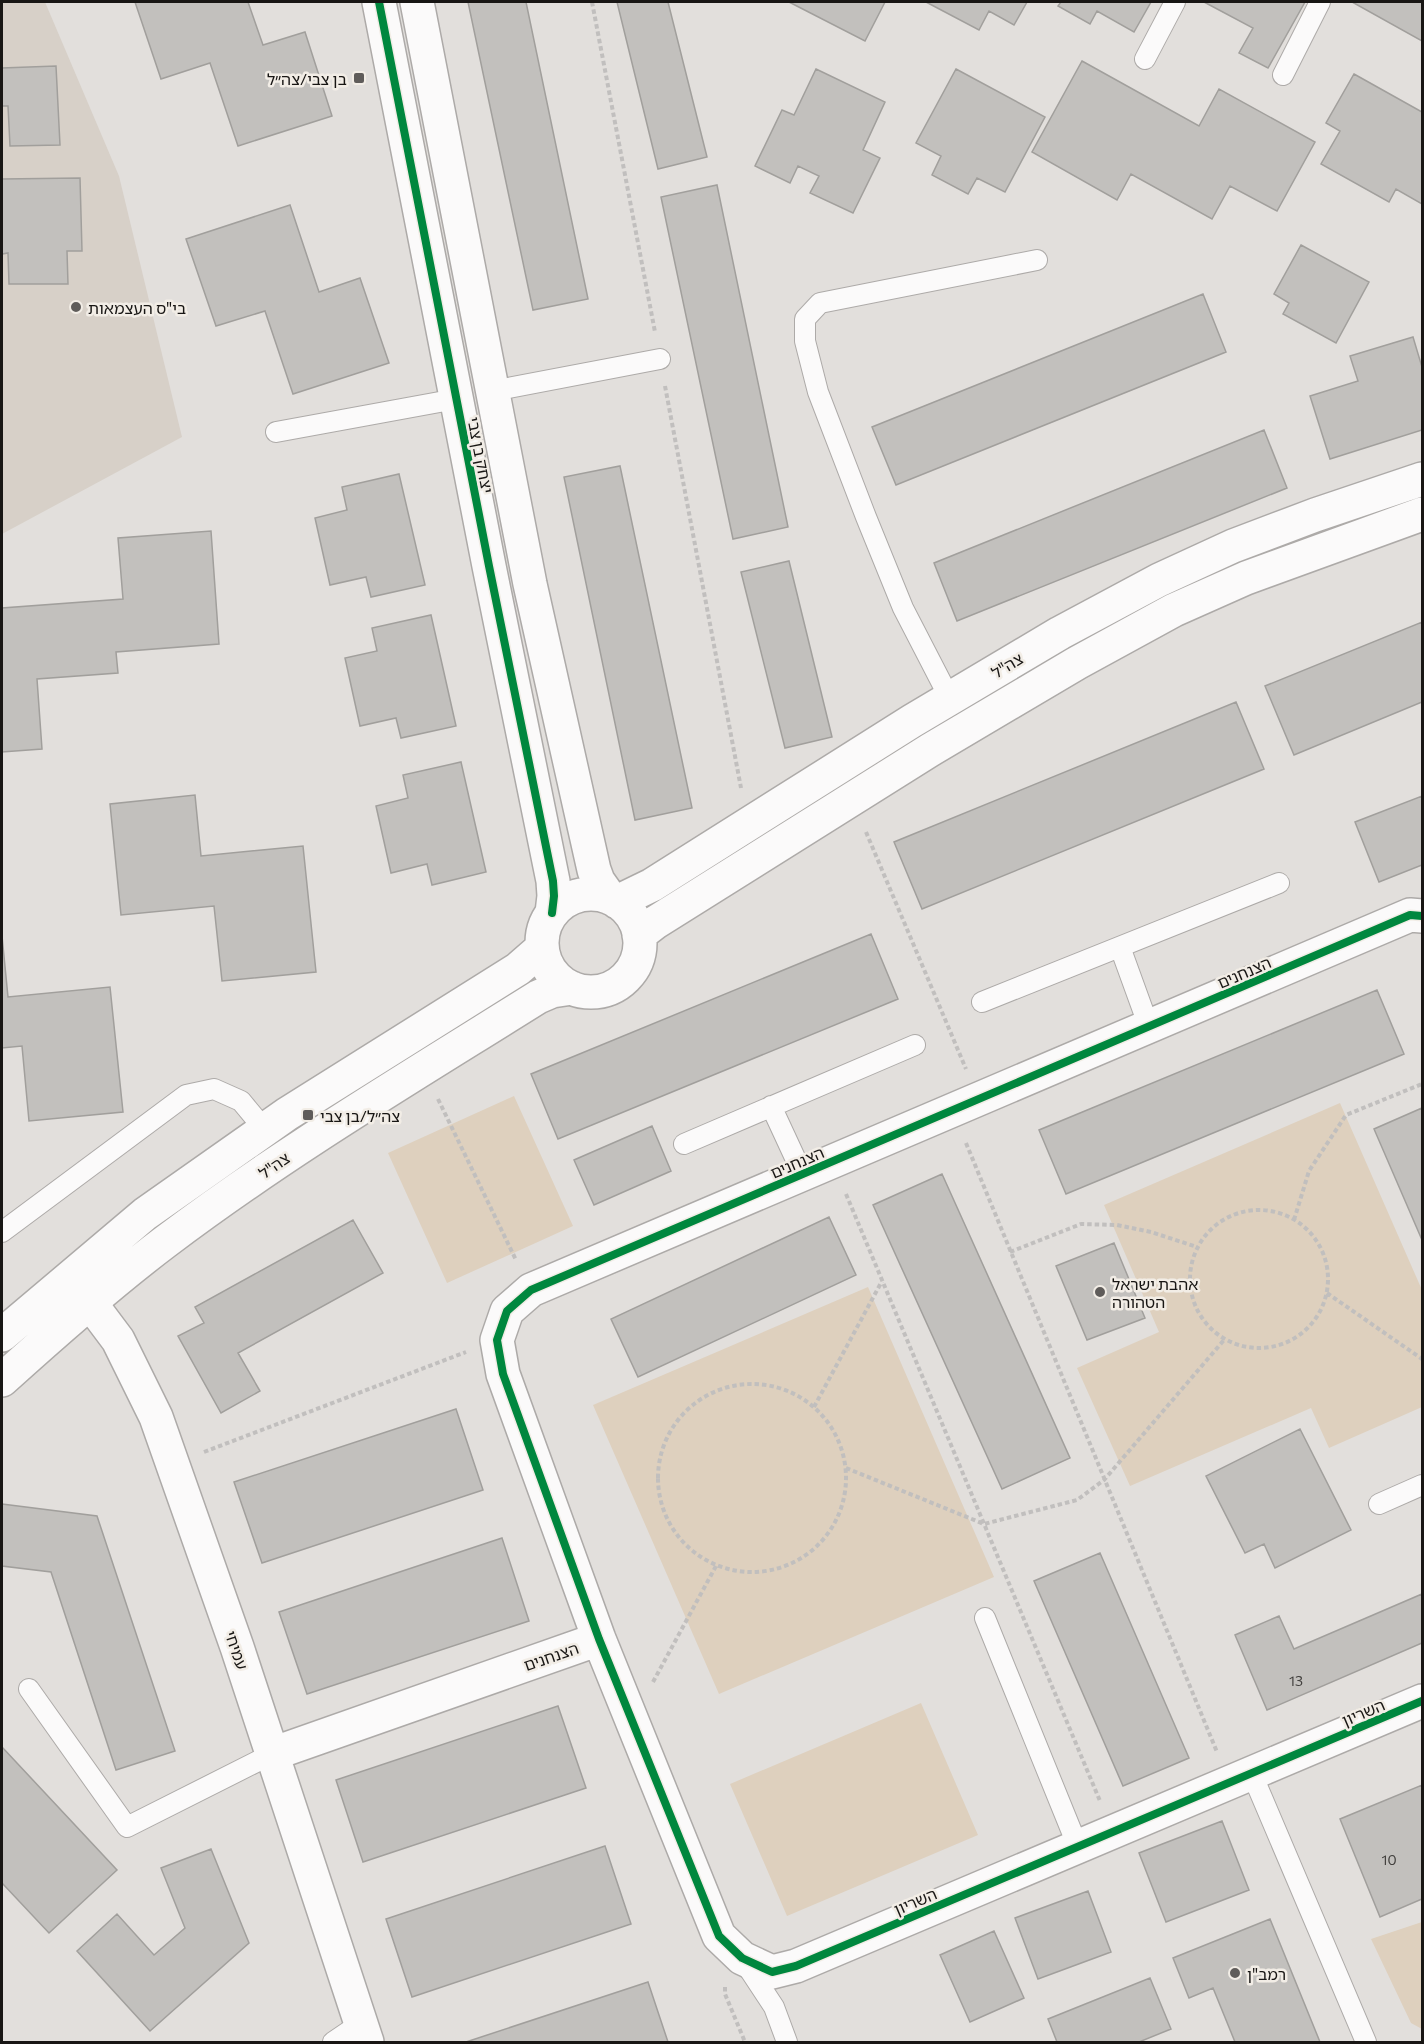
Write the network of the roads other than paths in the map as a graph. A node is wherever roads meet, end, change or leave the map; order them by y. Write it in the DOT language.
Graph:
graph roads {
  1 [pos="379,2"];
  2 [pos="417,2"];
  3 [pos="1175,2"];
  4 [pos="1320,2"];
  5 [pos="1145,59"];
  6 [pos="1283,75"];
  7 [pos="1037,260"];
  8 [pos="660,359"];
  9 [pos="492,391"];
  10 [pos="456,399"];
  11 [pos="276,432"];
  12 [pos="1422,479"];
  13 [pos="1422,514"];
  14 [pos="950,699"];
  15 [pos="1279,882"];
  16 [pos="614,900"];
  17 [pos="552,913"];
  18 [pos="1422,916"];
  19 [pos="639,935"];
  20 [pos="1120,947"];
  21 [pos="542,948"];
  22 [pos="572,988"];
  23 [pos="982,1002"];
  24 [pos="1149,1027"];
  25 [pos="915,1045"];
  26 [pos="771,1106"];
  27 [pos="265,1130"];
  28 [pos="684,1144"];
  29 [pos="803,1175"];
  30 [pos="2,1232"];
  31 [pos="70,1276"];
  32 [pos="91,1302"];
  33 [pos="2,1335"];
  34 [pos="2,1380"];
  35 [pos="1422,1485"];
  36 [pos="1379,1504"];
  37 [pos="985,1618"];
  38 [pos="599,1639"];
  39 [pos="29,1689"];
  40 [pos="1422,1701"];
  41 [pos="272,1755"];
  42 [pos="1241,1778"];
  43 [pos="1078,1847"];
  44 [pos="742,1958"];
  45 [pos="364,2033"];
  46 [pos="333,2043"];
  47 [pos="786,2043"];
  48 [pos="1366,2043"];
  1 -- 10 [label="street, יצחק בן צבי"];
  2 -- 9 [label="street, יצחק בן צבי"];
  3 -- 5 [label="lane"];
  4 -- 6 [label="lane"];
  7 -- 14 [label="lane"];
  8 -- 9 [label="lane"];
  9 -- 16 [label="street, יצחק בן צבי"];
  10 -- 11 [label="lane"];
  10 -- 17 [label="street, יצחק בן צבי"];
  12 -- 14 [label="street, צה\"ל"];
  13 -- 19 [label="street, צה\"ל"];
  14 -- 16 [label="street, צה\"ל"];
  15 -- 20 [label="lane"];
  16 -- 17 [label="street"];
  16 -- 19 [label="street"];
  17 -- 21 [label="street"];
  18 -- 24 [label="street, הצנחנים"];
  19 -- 22 [label="street"];
  20 -- 23 [label="lane"];
  20 -- 24 [label="lane"];
  21 -- 22 [label="street"];
  21 -- 27 [label="street, צה\"ל"];
  22 -- 32 [label="street, צה\"ל"];
  24 -- 29 [label="street, הצנחנים"];
  25 -- 26 [label="lane"];
  26 -- 28 [label="lane"];
  26 -- 29 [label="lane"];
  27 -- 30 [label="lane"];
  27 -- 31 [label="street, צה\"ל"];
  29 -- 38 [label="street, הצנחנים"];
  31 -- 32 [label="street, עמיחי"];
  31 -- 33 [label="street, צה\"ל"];
  32 -- 34 [label="street, צה\"ל"];
  32 -- 41 [label="street, עמיחי"];
  35 -- 36 [label="lane"];
  37 -- 43 [label="lane"];
  38 -- 41 [label="street, הצנחנים"];
  38 -- 44 [label="street, השריון"];
  39 -- 41 [label="lane"];
  40 -- 42 [label="street, השריון"];
  41 -- 45 [label="street, עמיחי"];
  42 -- 43 [label="street, השריון"];
  42 -- 48 [label="lane"];
  43 -- 44 [label="street, השריון"];
  44 -- 47 [label="lane"];
  45 -- 46 [label="lane"];
}
